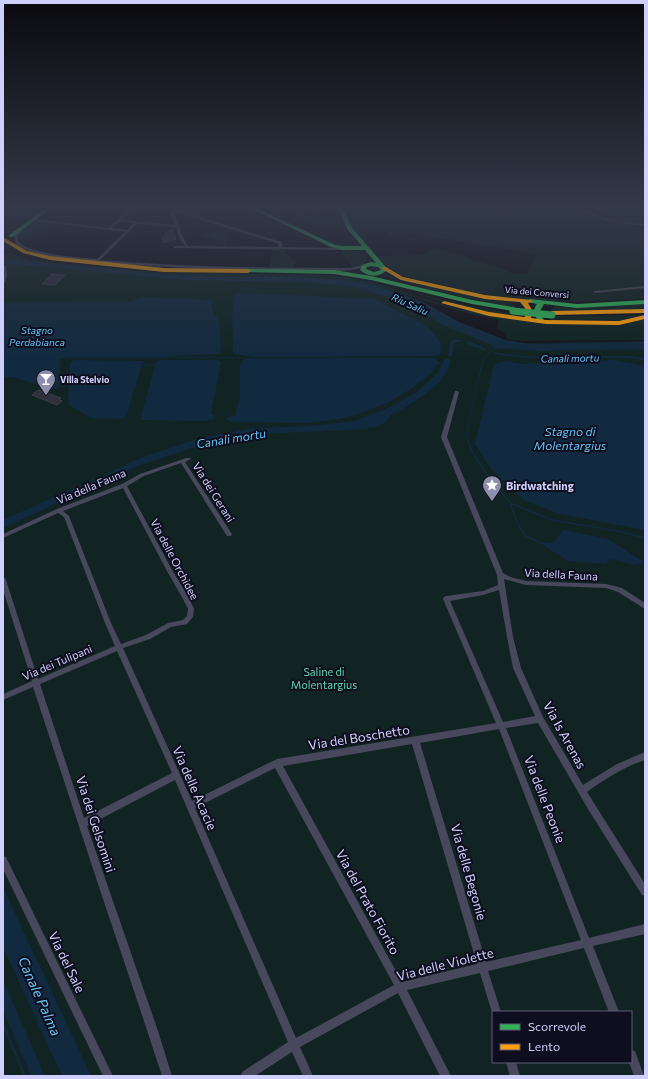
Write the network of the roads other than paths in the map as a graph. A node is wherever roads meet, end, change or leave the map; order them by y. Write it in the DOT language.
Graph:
graph roads {
  1 [pos="23,256"];
  2 [pos="34,256"];
  3 [pos="44,256"];
  4 [pos="55,256"];
  5 [pos="102,256"];
  6 [pos="363,256"];
  7 [pos="365,256"];
  8 [pos="372,256"];
  9 [pos="46,260"];
  10 [pos="97,261"];
  11 [pos="366,263"];
  12 [pos="4,266"];
  13 [pos="382,271"];
  14 [pos="3,283"];
  15 [pos="645,287"];
  16 [pos="417,289"];
  17 [pos="595,292"];
  18 [pos="506,299"];
  19 [pos="522,301"];
  20 [pos="543,302"];
  21 [pos="645,302"];
  22 [pos="558,304"];
  23 [pos="513,310"];
  24 [pos="645,312"];
  25 [pos="645,317"];
  26 [pos="523,319"];
  27 [pos="542,322"];
  28 [pos="457,392"];
  29 [pos="186,460"];
  30 [pos="124,485"];
  31 [pos="59,510"];
  32 [pos="229,534"];
  33 [pos="3,536"];
  34 [pos="500,575"];
  35 [pos="3,580"];
  36 [pos="501,587"];
  37 [pos="645,606"];
  38 [pos="120,647"];
  39 [pos="35,683"];
  40 [pos="3,696"];
  41 [pos="540,719"];
  42 [pos="501,725"];
  43 [pos="415,740"];
  44 [pos="645,756"];
  45 [pos="276,763"];
  46 [pos="177,775"];
  47 [pos="582,791"];
  48 [pos="190,806"];
  49 [pos="82,824"];
  50 [pos="3,860"];
  51 [pos="645,892"];
  52 [pos="645,929"];
  53 [pos="586,943"];
  54 [pos="482,967"];
  55 [pos="400,987"];
  56 [pos="496,1011"];
  57 [pos="614,1011"];
  58 [pos="295,1044"];
  59 [pos="632,1058"];
  60 [pos="511,1063"];
  61 [pos="108,1076"];
  62 [pos="167,1076"];
  63 [pos="246,1076"];
  64 [pos="308,1076"];
  65 [pos="446,1076"];
  66 [pos="515,1076"];
  67 [pos="639,1076"];
  1 -- 9 [label="main road"];
  2 -- 9 [label="main road"];
  3 -- 16 [label="main road"];
  4 -- 10 [label="street"];
  5 -- 10 [label="street"];
  6 -- 11 [label="main road"];
  7 -- 11 [label="main road"];
  8 -- 13 [label="main road"];
  9 -- 13 [label="main road"];
  10 -- 11 [label="street"];
  11 -- 13 [label="main road"];
  12 -- 14 [label="street"];
  13 -- 16 [label="main road"];
  13 -- 18 [label="main road, Via dei Conversi"];
  13 -- 23 [label="main road"];
  13 -- 26 [label="main road"];
  15 -- 17 [label="street"];
  16 -- 23 [label="main road"];
  18 -- 19 [label="main road, Via dei Conversi"];
  18 -- 26 [label="main road"];
  19 -- 20 [label="main road, Via dei Conversi"];
  19 -- 26 [label="main road"];
  20 -- 22 [label="main road, Via dei Conversi"];
  20 -- 27 [label="main road"];
  21 -- 22 [label="main road, Via dei Conversi"];
  22 -- 27 [label="main road"];
  23 -- 24 [label="main road, bridge"];
  25 -- 27 [label="main road"];
  26 -- 27 [label="main road"];
  28 -- 34 [label="street"];
  29 -- 30 [label="street, Via della Fauna"];
  29 -- 32 [label="street, Via dei Gerani"];
  30 -- 31 [label="street, Via della Fauna"];
  30 -- 38 [label="street, Via delle Orchidee"];
  31 -- 33 [label="street, Via della Fauna"];
  31 -- 38 [label="street, Via delle Acacie"];
  34 -- 36 [label="street, Via Is Arenas"];
  34 -- 37 [label="street, Via della Fauna"];
  35 -- 39 [label="street, Via dei Gelsomini"];
  36 -- 41 [label="street, Via Is Arenas"];
  36 -- 42 [label="street, Via delle Peonie"];
  38 -- 39 [label="street, Via dei Tulipani"];
  38 -- 46 [label="street, Via delle Acacie"];
  39 -- 40 [label="street, Via dei Tulipani"];
  39 -- 49 [label="street, Via dei Gelsomini"];
  41 -- 42 [label="street, Via del Boschetto"];
  41 -- 47 [label="street, Via Is Arenas"];
  42 -- 43 [label="street, Via del Boschetto"];
  42 -- 53 [label="street, Via delle Peonie"];
  43 -- 45 [label="street, Via del Boschetto"];
  43 -- 54 [label="street, Via delle Begonie"];
  44 -- 47 [label="street"];
  45 -- 48 [label="street, Via del Boschetto"];
  45 -- 55 [label="street, Via del Prato Fiorito"];
  46 -- 48 [label="street, Via delle Acacie"];
  46 -- 49 [label="street"];
  47 -- 51 [label="street, Via Is Arenas"];
  48 -- 58 [label="street, Via delle Acacie"];
  49 -- 62 [label="street, Via dei Gelsomini"];
  50 -- 61 [label="street, Via del Sale"];
  52 -- 53 [label="street, Via delle Violette"];
  53 -- 54 [label="street, Via delle Violette"];
  53 -- 57 [label="street, Via delle Peonie"];
  54 -- 55 [label="street, Via delle Violette"];
  54 -- 56 [label="street, Via delle Begonie"];
  55 -- 58 [label="street, Via delle Violette"];
  55 -- 65 [label="street, Via del Prato Fiorito"];
  58 -- 63 [label="street, Via delle Violette"];
  58 -- 64 [label="street, Via delle Acacie"];
  59 -- 67 [label="street"];
  60 -- 66 [label="street"];
}
